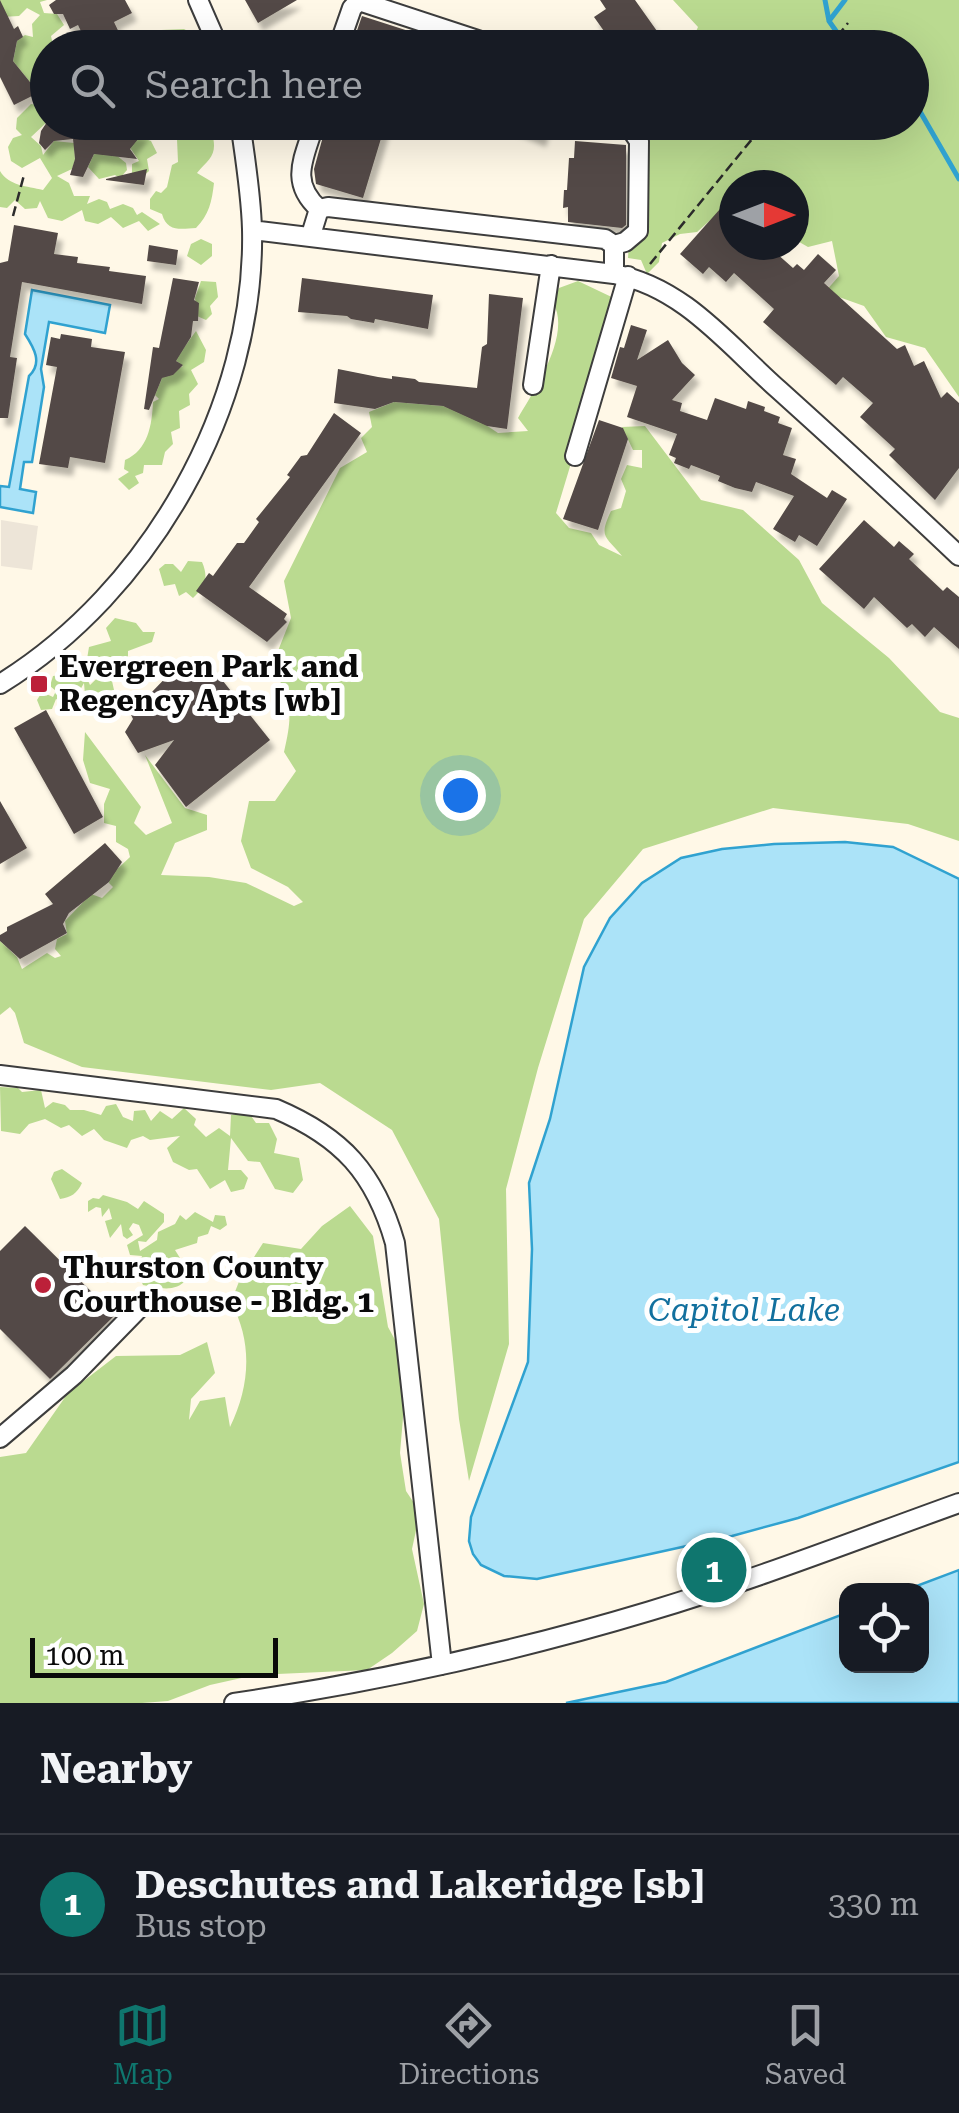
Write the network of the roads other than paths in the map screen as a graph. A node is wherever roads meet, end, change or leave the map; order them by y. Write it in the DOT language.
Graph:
graph roads {
  1 [pos="198,0"];
  2 [pos="210,30"];
  3 [pos="344,30"];
  4 [pos="447,30"];
  5 [pos="242,140"];
  6 [pos="310,140"];
  7 [pos="638,140"];
  8 [pos="319,209"];
  9 [pos="252,230"];
  10 [pos="311,235"];
  11 [pos="614,245"];
  12 [pos="552,264"];
  13 [pos="627,276"];
  14 [pos="532,385"];
  15 [pos="574,456"];
  16 [pos="959,556"];
  17 [pos="0,684"];
  18 [pos="0,1075"];
  19 [pos="148,1299"];
  20 [pos="0,1438"];
  21 [pos="959,1504"];
  22 [pos="442,1665"];
  23 [pos="234,1703"];
  1 -- 2 [label="street"];
  3 -- 4 [label="street"];
  5 -- 9 [label="street"];
  6 -- 8 [label="street"];
  7 -- 11 [label="street"];
  8 -- 10 [label="street"];
  8 -- 11 [label="street"];
  9 -- 10 [label="street"];
  9 -- 17 [label="street"];
  10 -- 12 [label="street"];
  11 -- 13 [label="street"];
  12 -- 13 [label="street"];
  12 -- 14 [label="street"];
  13 -- 15 [label="street"];
  13 -- 16 [label="street"];
  18 -- 22 [label="street"];
  19 -- 20 [label="street"];
  21 -- 22 [label="street"];
  22 -- 23 [label="street"];
}
